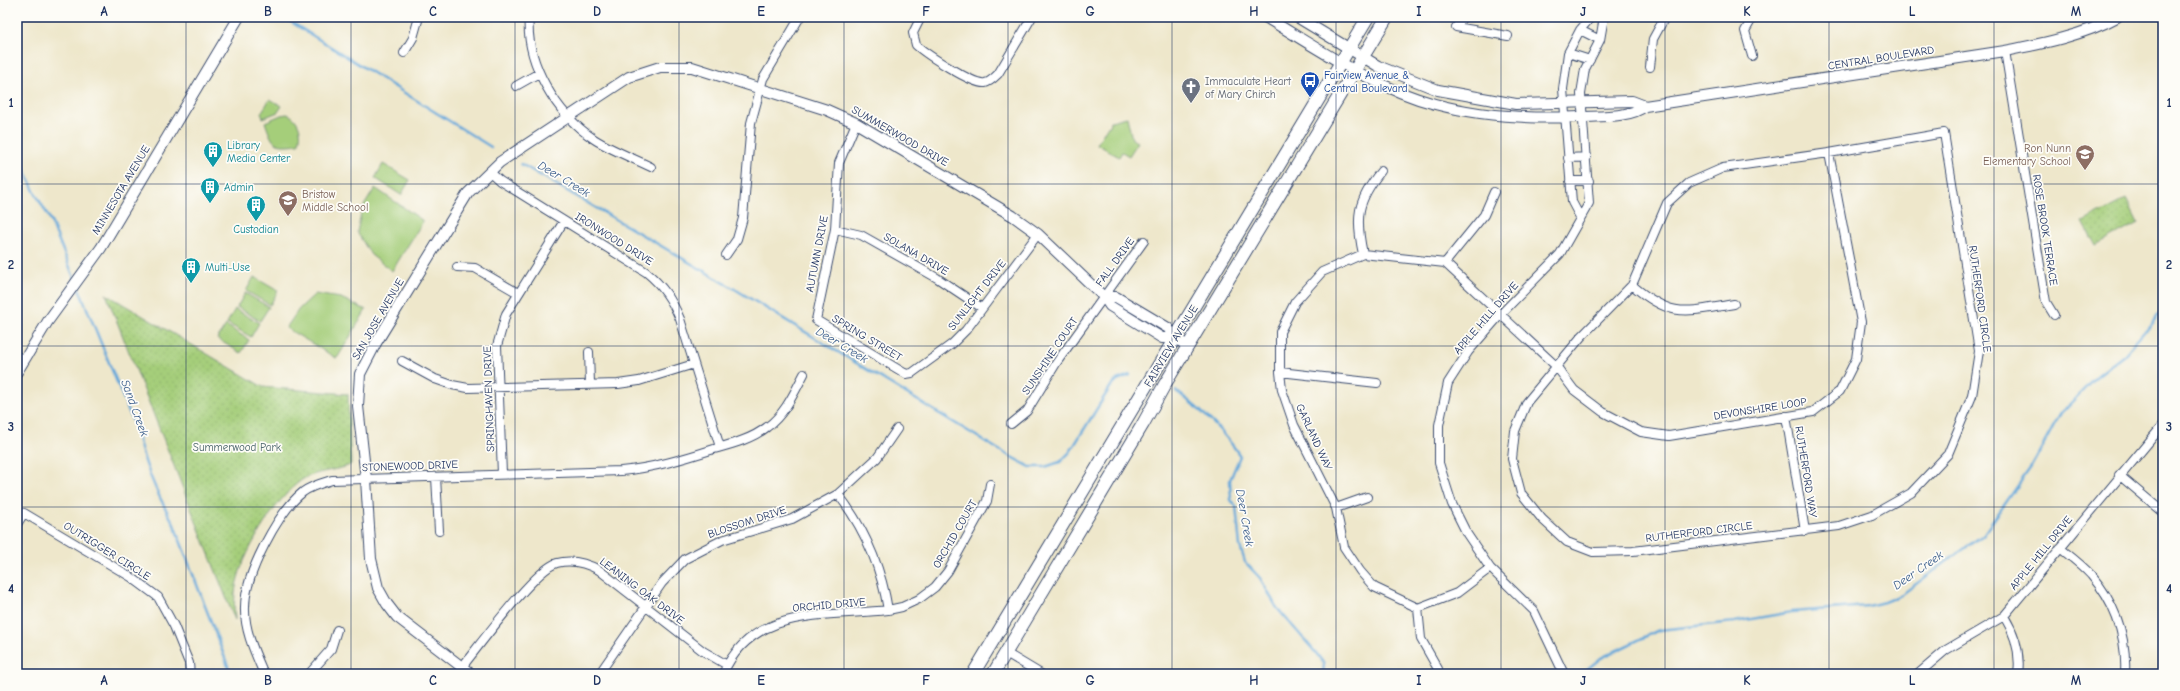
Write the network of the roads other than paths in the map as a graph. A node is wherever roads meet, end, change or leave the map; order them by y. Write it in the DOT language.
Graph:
graph roads {
  1 [pos="239,17"];
  2 [pos="419,17"];
  3 [pos="529,17"];
  4 [pos="800,17"];
  5 [pos="921,17"];
  6 [pos="1032,17"];
  7 [pos="1265,17"];
  8 [pos="1297,17"];
  9 [pos="1368,17"];
  10 [pos="1386,17"];
  11 [pos="1463,17"];
  12 [pos="1591,17"];
  13 [pos="1604,17"];
  14 [pos="1665,17"];
  15 [pos="1753,17"];
  16 [pos="2117,17"];
  17 [pos="1580,30"];
  18 [pos="1508,36"];
  19 [pos="1600,40"];
  20 [pos="1349,48"];
  21 [pos="2005,51"];
  22 [pos="404,53"];
  23 [pos="1568,53"];
  24 [pos="1362,56"];
  25 [pos="1752,56"];
  26 [pos="1590,60"];
  27 [pos="1341,61"];
  28 [pos="1650,67"];
  29 [pos="1355,69"];
  30 [pos="539,73"];
  31 [pos="516,86"];
  32 [pos="760,88"];
  33 [pos="1583,102"];
  34 [pos="1564,104"];
  35 [pos="1645,106"];
  36 [pos="568,116"];
  37 [pos="1584,117"];
  38 [pos="1564,118"];
  39 [pos="856,122"];
  40 [pos="1829,153"];
  41 [pos="1587,157"];
  42 [pos="1568,158"];
  43 [pos="651,167"];
  44 [pos="1381,171"];
  45 [pos="490,172"];
  46 [pos="1570,181"];
  47 [pos="1589,181"];
  48 [pos="1494,192"];
  49 [pos="1580,216"];
  50 [pos="564,221"];
  51 [pos="835,229"];
  52 [pos="1038,234"];
  53 [pos="1144,241"];
  54 [pos="1363,254"];
  55 [pos="726,255"];
  56 [pos="1445,263"];
  57 [pos="457,267"];
  58 [pos="1632,285"];
  59 [pos="518,293"];
  60 [pos="1104,297"];
  61 [pos="1734,304"];
  62 [pos="982,308"];
  63 [pos="1501,314"];
  64 [pos="2054,315"];
  65 [pos="816,320"];
  66 [pos="1175,338"];
  67 [pos="1188,346"];
  68 [pos="588,352"];
  69 [pos="20,358"];
  70 [pos="402,361"];
  71 [pos="694,364"];
  72 [pos="1556,366"];
  73 [pos="17,372"];
  74 [pos="1280,372"];
  75 [pos="804,374"];
  76 [pos="906,374"];
  77 [pos="1377,383"];
  78 [pos="590,384"];
  79 [pos="500,388"];
  80 [pos="1786,416"];
  81 [pos="1011,424"];
  82 [pos="2163,425"];
  83 [pos="896,429"];
  84 [pos="720,447"];
  85 [pos="502,474"];
  86 [pos="2119,475"];
  87 [pos="436,477"];
  88 [pos="366,479"];
  89 [pos="990,484"];
  90 [pos="838,494"];
  91 [pos="1368,497"];
  92 [pos="1336,508"];
  93 [pos="2163,512"];
  94 [pos="17,524"];
  95 [pos="439,531"];
  96 [pos="1805,531"];
  97 [pos="2060,548"];
  98 [pos="1490,568"];
  99 [pos="646,606"];
  100 [pos="1418,608"];
  101 [pos="888,610"];
  102 [pos="2004,616"];
  103 [pos="337,630"];
  104 [pos="1006,653"];
  105 [pos="727,665"];
  106 [pos="462,667"];
  107 [pos="1438,669"];
  108 [pos="190,674"];
  109 [pos="264,674"];
  110 [pos="309,674"];
  111 [pos="471,674"];
  112 [pos="599,674"];
  113 [pos="723,674"];
  114 [pos="973,674"];
  115 [pos="993,674"];
  116 [pos="1041,674"];
  117 [pos="1564,674"];
  118 [pos="1918,674"];
  119 [pos="2018,674"];
  120 [pos="2125,674"];
  1 -- 69 [label="street, MINNESOTA AVENUE"];
  2 -- 22 [label="street"];
  3 -- 30 [label="street"];
  4 -- 32 [label="street"];
  5 -- 6 [label="street"];
  7 -- 27 [label="street, CENTRAL BOULEVARD"];
  8 -- 20 [label="street, CENTRAL BOULEVARD"];
  9 -- 20 [label="main road, FAIRVIEW AVENUE"];
  10 -- 24 [label="main road, FAIRVIEW AVENUE"];
  11 -- 18 [label="street"];
  12 -- 17 [label="street"];
  13 -- 19 [label="street, APPLE HILL DRIVE"];
  14 -- 28 [label="street"];
  15 -- 25 [label="street"];
  16 -- 21 [label="street, CENTRAL BOULEVARD"];
  17 -- 19 [label="street"];
  17 -- 23 [label="street"];
  19 -- 26 [label="street, APPLE HILL DRIVE"];
  20 -- 24 [label="street, CENTRAL BOULEVARD"];
  20 -- 27 [label="main road, FAIRVIEW AVENUE"];
  21 -- 35 [label="street, CENTRAL BOULEVARD"];
  21 -- 64 [label="street, ROSE BROOK TERRACE"];
  23 -- 26 [label="street"];
  23 -- 34 [label="street"];
  24 -- 29 [label="main road, FAIRVIEW AVENUE"];
  24 -- 34 [label="street, CENTRAL BOULEVARD"];
  26 -- 33 [label="street, APPLE HILL DRIVE"];
  27 -- 29 [label="street, CENTRAL BOULEVARD"];
  27 -- 66 [label="main road, FAIRVIEW AVENUE"];
  29 -- 38 [label="street, CENTRAL BOULEVARD"];
  29 -- 67 [label="main road, FAIRVIEW AVENUE"];
  30 -- 31 [label="street"];
  30 -- 36 [label="street"];
  32 -- 36 [label="street, SUMMERWOOD DRIVE"];
  32 -- 39 [label="street, SUMMERWOOD DRIVE"];
  32 -- 55 [label="street"];
  33 -- 34 [label="street, CENTRAL BOULEVARD"];
  33 -- 35 [label="street, CENTRAL BOULEVARD"];
  33 -- 37 [label="street, APPLE HILL DRIVE"];
  34 -- 38 [label="street"];
  35 -- 37 [label="street, CENTRAL BOULEVARD"];
  36 -- 43 [label="street"];
  36 -- 45 [label="street, SAN JOSE AVENUE"];
  37 -- 38 [label="street, CENTRAL BOULEVARD"];
  37 -- 41 [label="street, APPLE HILL DRIVE"];
  38 -- 42 [label="street"];
  39 -- 51 [label="street, AUTUMN DRIVE"];
  39 -- 52 [label="street, SUMMERWOOD DRIVE"];
  40 -- 58 [label="street, RUTHERFORD CIRCLE"];
  40 -- 80 [label="street, DEVONSHIRE LOOP"];
  40 -- 96 [label="street, RUTHERFORD CIRCLE"];
  41 -- 42 [label="street"];
  41 -- 47 [label="street, APPLE HILL DRIVE"];
  42 -- 46 [label="street"];
  44 -- 54 [label="street"];
  45 -- 50 [label="street, IRONWOOD DRIVE"];
  45 -- 88 [label="street, SAN JOSE AVENUE"];
  46 -- 47 [label="street"];
  46 -- 49 [label="street"];
  47 -- 49 [label="street, APPLE HILL DRIVE"];
  48 -- 56 [label="street"];
  49 -- 63 [label="street, APPLE HILL DRIVE"];
  50 -- 59 [label="street, SPRINGHAVEN DRIVE"];
  50 -- 71 [label="street, IRONWOOD DRIVE"];
  51 -- 62 [label="street, SOLANA DRIVE"];
  51 -- 65 [label="street, AUTUMN DRIVE"];
  52 -- 60 [label="street, SUMMERWOOD DRIVE"];
  52 -- 62 [label="street, SUNLIGHT DRIVE"];
  53 -- 60 [label="street, FALL DRIVE"];
  54 -- 56 [label="street, GARLAND WAY"];
  54 -- 74 [label="street, GARLAND WAY"];
  56 -- 63 [label="street"];
  57 -- 59 [label="street"];
  58 -- 61 [label="street"];
  58 -- 72 [label="street, RUTHERFORD CIRCLE"];
  59 -- 79 [label="street, SPRINGHAVEN DRIVE"];
  60 -- 66 [label="street, SUMMERWOOD DRIVE"];
  60 -- 81 [label="street, SUNSHINE COURT"];
  62 -- 76 [label="street, SUNLIGHT DRIVE"];
  63 -- 72 [label="street, DEVONSHIRE LOOP"];
  63 -- 98 [label="street, APPLE HILL DRIVE"];
  65 -- 76 [label="street, SPRING STREET"];
  66 -- 67 [label="street, SUMMERWOOD DRIVE"];
  66 -- 114 [label="main road, FAIRVIEW AVENUE"];
  67 -- 104 [label="main road, FAIRVIEW AVENUE"];
  68 -- 78 [label="street"];
  69 -- 73 [label="street, MINNESOTA AVENUE"];
  70 -- 79 [label="street"];
  71 -- 78 [label="street"];
  71 -- 84 [label="street, IRONWOOD DRIVE"];
  72 -- 80 [label="street, DEVONSHIRE LOOP"];
  72 -- 96 [label="street, RUTHERFORD CIRCLE"];
  74 -- 77 [label="street"];
  74 -- 92 [label="street, GARLAND WAY"];
  75 -- 84 [label="street, STONEWOOD DRIVE"];
  78 -- 79 [label="street"];
  79 -- 85 [label="street, SPRINGHAVEN DRIVE"];
  80 -- 96 [label="street, RUTHERFORD WAY"];
  82 -- 86 [label="street, APPLE HILL DRIVE"];
  83 -- 90 [label="street, BLOSSOM DRIVE"];
  84 -- 85 [label="street, STONEWOOD DRIVE"];
  85 -- 87 [label="street, STONEWOOD DRIVE"];
  86 -- 93 [label="street"];
  86 -- 97 [label="street, APPLE HILL DRIVE"];
  87 -- 88 [label="street, STONEWOOD DRIVE"];
  87 -- 95 [label="street"];
  88 -- 106 [label="street, SAN JOSE AVENUE"];
  88 -- 109 [label="street, STONEWOOD DRIVE"];
  89 -- 101 [label="street, ORCHID COURT"];
  90 -- 99 [label="street, BLOSSOM DRIVE"];
  90 -- 101 [label="street"];
  91 -- 92 [label="street"];
  92 -- 100 [label="street, GARLAND WAY"];
  94 -- 108 [label="street, OUTRIGGER CIRCLE"];
  97 -- 102 [label="street, APPLE HILL DRIVE"];
  97 -- 120 [label="street"];
  98 -- 100 [label="street"];
  98 -- 117 [label="street, APPLE HILL DRIVE"];
  99 -- 105 [label="street, LEANING OAK DRIVE"];
  99 -- 106 [label="street, LEANING OAK DRIVE"];
  99 -- 112 [label="street, BLOSSOM DRIVE"];
  100 -- 107 [label="street"];
  101 -- 105 [label="street, ORCHID DRIVE"];
  102 -- 118 [label="street, APPLE HILL DRIVE"];
  102 -- 119 [label="street"];
  103 -- 110 [label="street"];
  104 -- 115 [label="main road, FAIRVIEW AVENUE"];
  104 -- 116 [label="street"];
  105 -- 113 [label="street, ORCHID DRIVE"];
  106 -- 111 [label="street, SAN JOSE AVENUE"];
}
